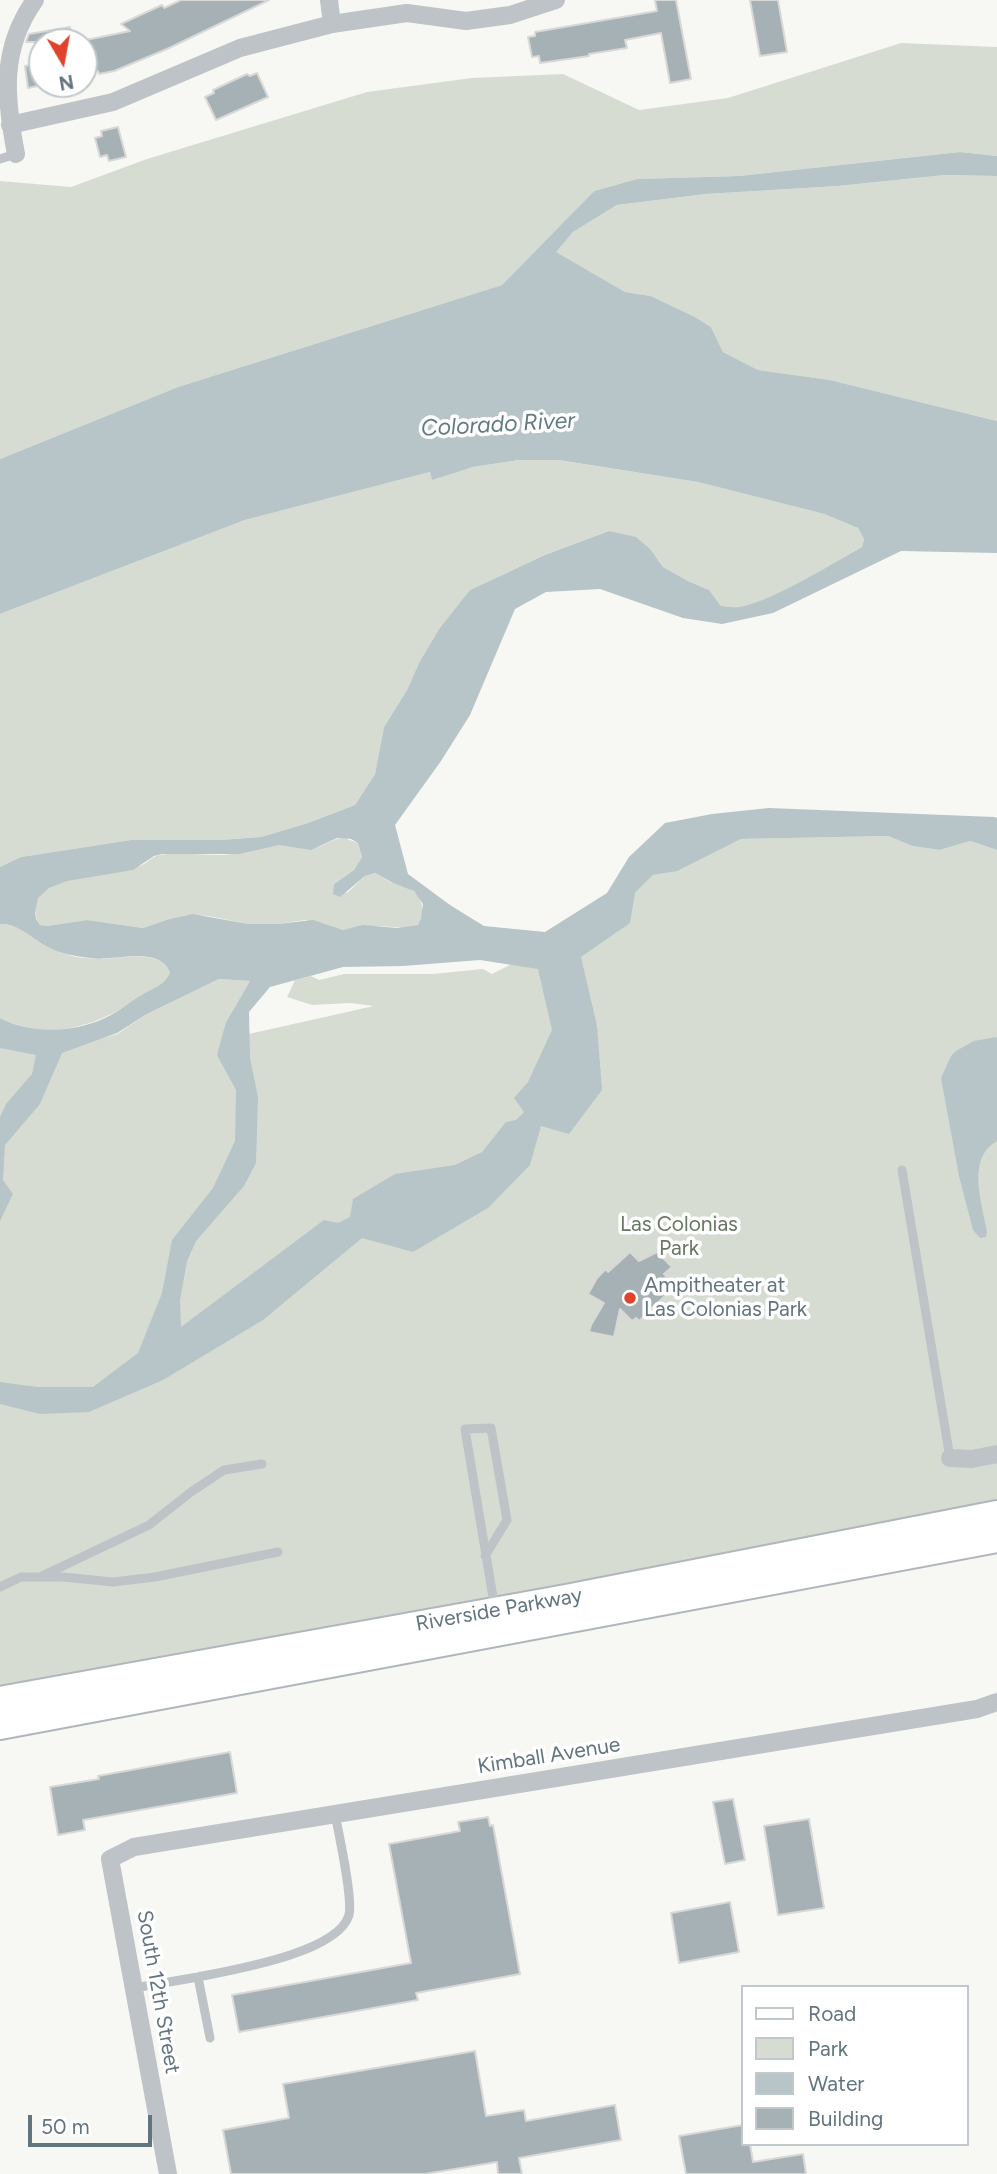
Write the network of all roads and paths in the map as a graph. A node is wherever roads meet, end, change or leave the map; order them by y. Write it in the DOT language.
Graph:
graph roads {
  1 [pos="328,0"];
  2 [pos="556,0"];
  3 [pos="33,1"];
  4 [pos="332,24"];
  5 [pos="10,125"];
  6 [pos="8,156"];
  7 [pos="902,1170"];
  8 [pos="997,1454"];
  9 [pos="950,1458"];
  10 [pos="262,1464"];
  11 [pos="997,1514"];
  12 [pos="997,1539"];
  13 [pos="278,1552"];
  14 [pos="485,1556"];
  15 [pos="40,1577"];
  16 [pos="0,1587"];
  17 [pos="496,1610"];
  18 [pos="0,1700"];
  19 [pos="997,1702"];
  20 [pos="0,1726"];
  21 [pos="335,1814"];
  22 [pos="110,1859"];
  23 [pos="198,1977"];
  24 [pos="134,1988"];
  25 [pos="210,2038"];
  26 [pos="168,2174"];
  1 -- 4 [label="street"];
  2 -- 4 [label="street"];
  3 -- 5 [label="street"];
  4 -- 5 [label="street"];
  5 -- 6 [label="street"];
  7 -- 9 [label="lane"];
  8 -- 9 [label="street"];
  10 -- 15 [label="lane"];
  11 -- 17 [label="main road, Riverside Parkway"];
  12 -- 20 [label="main road, Riverside Parkway"];
  13 -- 15 [label="lane"];
  14 -- 14 [label="lane"];
  14 -- 17 [label="lane"];
  15 -- 16 [label="lane"];
  17 -- 18 [label="main road, Riverside Parkway"];
  19 -- 21 [label="street, Kimball Avenue"];
  21 -- 22 [label="street, Kimball Avenue"];
  21 -- 23 [label="lane"];
  22 -- 24 [label="street, South 12th Street"];
  23 -- 24 [label="lane"];
  23 -- 25 [label="lane"];
  24 -- 26 [label="street, South 12th Street"];
}
